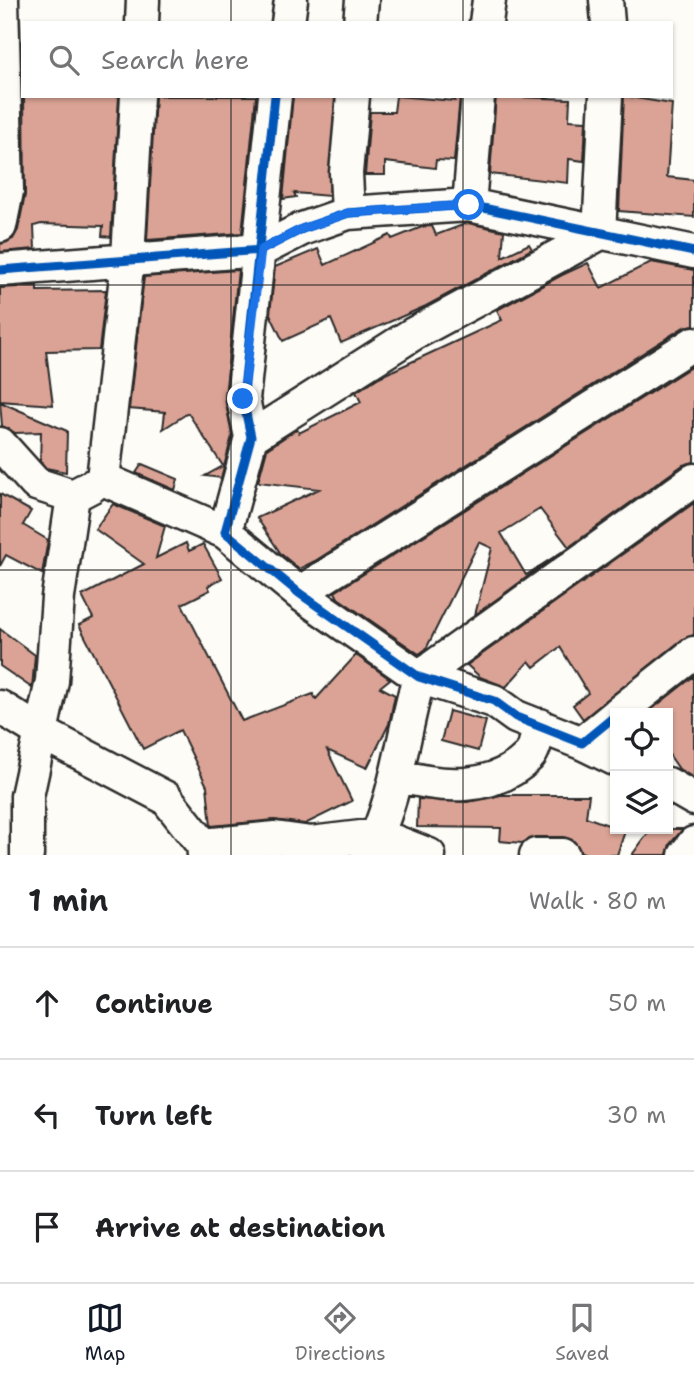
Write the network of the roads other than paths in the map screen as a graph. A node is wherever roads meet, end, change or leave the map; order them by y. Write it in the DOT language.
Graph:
graph roads {
  1 [pos="2,0"];
  2 [pos="143,0"];
  3 [pos="291,0"];
  4 [pos="362,0"];
  5 [pos="489,0"];
  6 [pos="606,0"];
  7 [pos="142,21"];
  8 [pos="288,21"];
  9 [pos="360,21"];
  10 [pos="486,21"];
  11 [pos="607,21"];
  12 [pos="137,98"];
  13 [pos="275,98"];
  14 [pos="353,98"];
  15 [pos="478,98"];
  16 [pos="606,98"];
  17 [pos="469,205"];
  18 [pos="348,213"];
  19 [pos="0,226"];
  20 [pos="599,234"];
  21 [pos="261,250"];
  22 [pos="694,252"];
  23 [pos="128,258"];
  24 [pos="0,270"];
  25 [pos="694,343"];
  26 [pos="251,437"];
  27 [pos="0,444"];
  28 [pos="103,480"];
  29 [pos="694,480"];
  30 [pos="74,496"];
  31 [pos="225,532"];
  32 [pos="299,593"];
  33 [pos="694,653"];
  34 [pos="419,677"];
  35 [pos="0,707"];
  36 [pos="626,708"];
  37 [pos="610,721"];
  38 [pos="540,725"];
  39 [pos="42,733"];
  40 [pos="582,743"];
  41 [pos="610,757"];
  42 [pos="398,775"];
  43 [pos="673,787"];
  44 [pos="694,799"];
  45 [pos="694,843"];
  46 [pos="373,845"];
  47 [pos="17,850"];
  48 [pos="203,850"];
  49 [pos="429,855"];
  50 [pos="536,855"];
  51 [pos="563,855"];
  52 [pos="685,855"];
  1 -- 19 [label="street"];
  2 -- 7 [label="street"];
  3 -- 8 [label="street"];
  4 -- 9 [label="street"];
  5 -- 10 [label="street"];
  6 -- 11 [label="street"];
  12 -- 23 [label="street"];
  13 -- 21 [label="street"];
  14 -- 18 [label="street"];
  15 -- 17 [label="street"];
  16 -- 20 [label="street"];
  17 -- 18 [label="street"];
  17 -- 20 [label="street"];
  18 -- 21 [label="street"];
  20 -- 22 [label="street"];
  20 -- 26 [label="street"];
  21 -- 23 [label="street"];
  21 -- 26 [label="street"];
  23 -- 24 [label="street"];
  23 -- 28 [label="street"];
  25 -- 32 [label="street"];
  26 -- 31 [label="street"];
  27 -- 30 [label="street"];
  28 -- 30 [label="street"];
  28 -- 31 [label="street"];
  29 -- 34 [label="street"];
  30 -- 39 [label="street"];
  31 -- 32 [label="street"];
  32 -- 34 [label="street"];
  33 -- 36 [label="street"];
  34 -- 38 [label="street"];
  34 -- 42 [label="street"];
  35 -- 39 [label="street"];
  37 -- 40 [label="street"];
  38 -- 40 [label="street"];
  38 -- 42 [label="street"];
  39 -- 47 [label="street"];
  39 -- 48 [label="street"];
  40 -- 41 [label="street"];
  42 -- 46 [label="street"];
  43 -- 44 [label="street"];
  45 -- 52 [label="street"];
  46 -- 48 [label="street"];
  46 -- 49 [label="street"];
  50 -- 51 [label="street"];
}
